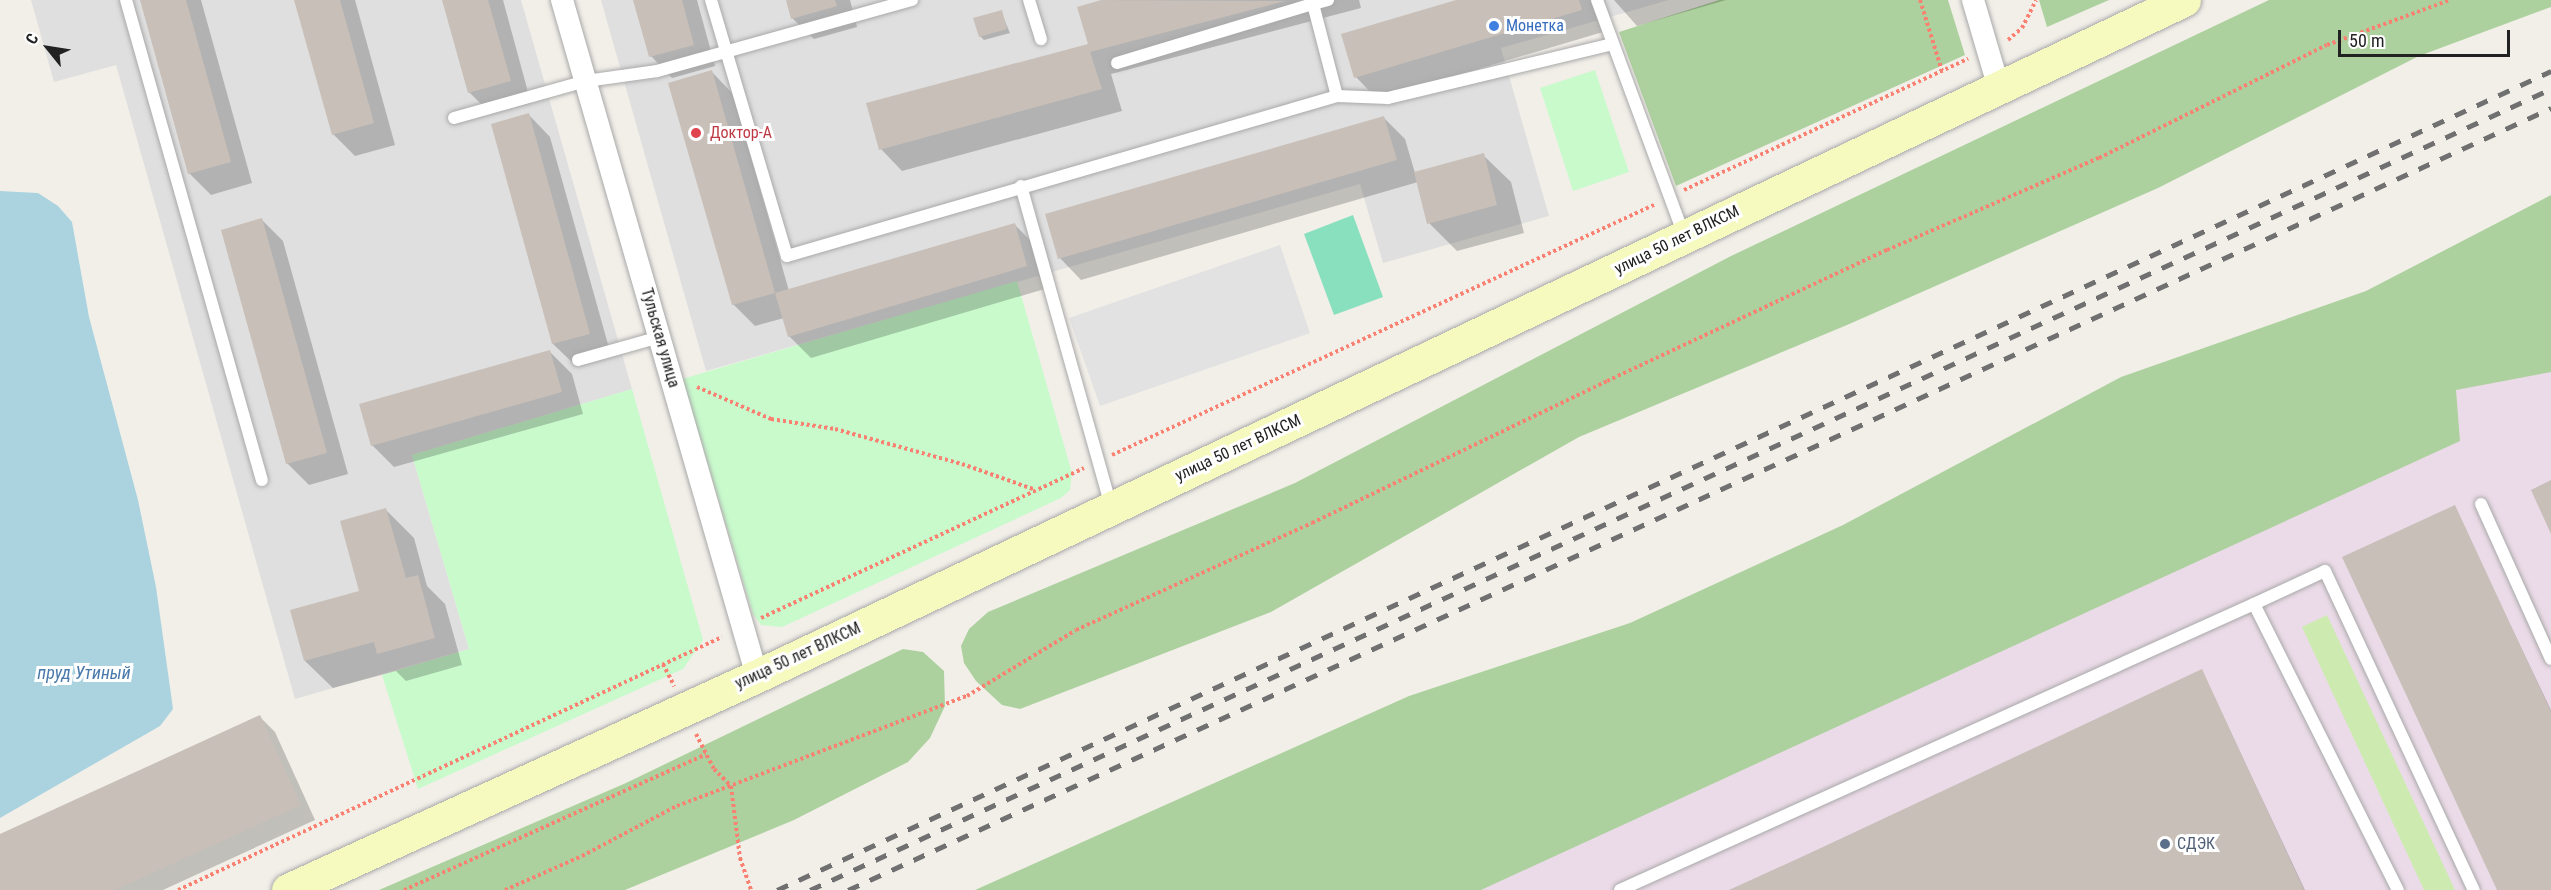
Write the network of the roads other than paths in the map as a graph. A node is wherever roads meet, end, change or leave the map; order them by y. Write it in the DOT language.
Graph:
graph roads {
  1 [pos="126,0"];
  2 [pos="562,0"];
  3 [pos="711,0"];
  4 [pos="912,0"];
  5 [pos="1029,0"];
  6 [pos="1328,0"];
  7 [pos="1598,0"];
  8 [pos="1973,0"];
  9 [pos="2184,0"];
  10 [pos="886,3"];
  11 [pos="1313,4"];
  12 [pos="1041,39"];
  13 [pos="1613,44"];
  14 [pos="726,52"];
  15 [pos="1117,63"];
  16 [pos="586,81"];
  17 [pos="1998,85"];
  18 [pos="1337,96"];
  19 [pos="454,118"];
  20 [pos="1021,186"];
  21 [pos="1684,237"];
  22 [pos="660,337"];
  23 [pos="578,360"];
  24 [pos="262,480"];
  25 [pos="2481,504"];
  26 [pos="1111,508"];
  27 [pos="2254,604"];
  28 [pos="2551,659"];
  29 [pos="758,675"];
  30 [pos="288,890"];
  31 [pos="1620,890"];
  32 [pos="2398,890"];
  33 [pos="2474,890"];
  1 -- 24 [label="lane"];
  2 -- 16 [label="street, Тульская улица"];
  3 -- 14 [label="lane"];
  4 -- 10 [label="lane"];
  5 -- 12 [label="lane"];
  6 -- 11 [label="lane"];
  7 -- 13 [label="lane"];
  8 -- 17 [label="street"];
  9 -- 17 [label="street, улица 50 лет ВЛКСМ"];
  10 -- 14 [label="lane"];
  11 -- 15 [label="lane"];
  11 -- 18 [label="lane"];
  13 -- 18 [label="lane"];
  13 -- 21 [label="lane"];
  14 -- 16 [label="lane"];
  14 -- 20 [label="lane"];
  16 -- 19 [label="lane"];
  16 -- 22 [label="street, Тульская улица"];
  17 -- 21 [label="street, улица 50 лет ВЛКСМ"];
  18 -- 20 [label="lane"];
  20 -- 26 [label="lane"];
  21 -- 26 [label="street, улица 50 лет ВЛКСМ"];
  22 -- 23 [label="lane"];
  22 -- 29 [label="street, Тульская улица"];
  25 -- 28 [label="lane"];
  26 -- 29 [label="street, улица 50 лет ВЛКСМ"];
  27 -- 31 [label="lane"];
  27 -- 32 [label="lane"];
  27 -- 33 [label="lane"];
  29 -- 30 [label="street, улица 50 лет ВЛКСМ"];
}
